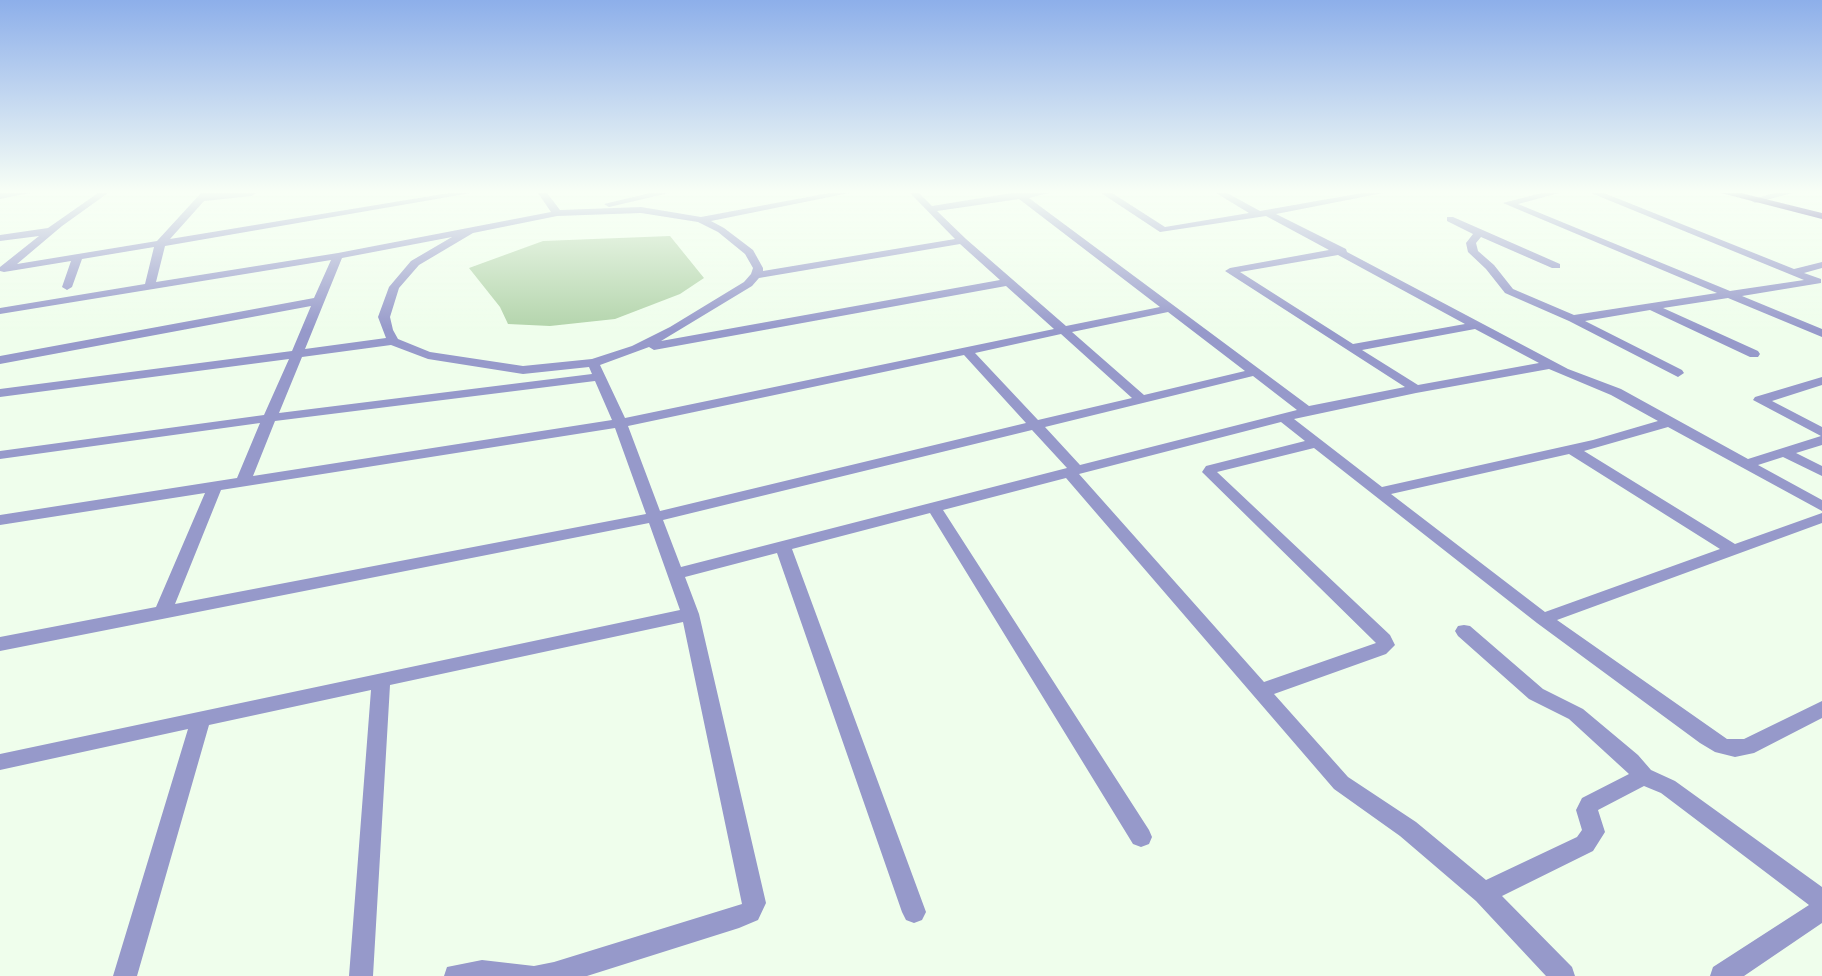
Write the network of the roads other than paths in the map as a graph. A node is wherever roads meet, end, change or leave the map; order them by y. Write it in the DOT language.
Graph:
graph roads {
  1 [pos="41,239"];
  2 [pos="165,239"];
  3 [pos="193,239"];
  4 [pos="427,239"];
  5 [pos="456,239"];
  6 [pos="732,239"];
  7 [pos="959,239"];
  8 [pos="1077,239"];
  9 [pos="1316,239"];
  10 [pos="1473,239"];
  11 [pos="1492,239"];
  12 [pos="1594,239"];
  13 [pos="1710,239"];
  14 [pos="962,241"];
  15 [pos="160,244"];
  16 [pos="1342,251"];
  17 [pos="338,256"];
  18 [pos="78,257"];
  19 [pos="1822,265"];
  20 [pos="1556,266"];
  21 [pos="1,268"];
  22 [pos="1794,272"];
  23 [pos="756,275"];
  24 [pos="1008,282"];
  25 [pos="1819,282"];
  26 [pos="150,286"];
  27 [pos="67,287"];
  28 [pos="1728,294"];
  29 [pos="319,301"];
  30 [pos="1649,306"];
  31 [pos="1170,308"];
  32 [pos="0,311"];
  33 [pos="1573,318"];
  34 [pos="1478,325"];
  35 [pos="1062,330"];
  36 [pos="1822,333"];
  37 [pos="393,341"];
  38 [pos="1351,348"];
  39 [pos="636,349"];
  40 [pos="966,350"];
  41 [pos="297,353"];
  42 [pos="1754,354"];
  43 [pos="0,360"];
  44 [pos="593,363"];
  45 [pos="1551,365"];
  46 [pos="1255,372"];
  47 [pos="1678,373"];
  48 [pos="598,376"];
  49 [pos="1822,381"];
  50 [pos="1416,389"];
  51 [pos="0,393"];
  52 [pos="1141,399"];
  53 [pos="1307,411"];
  54 [pos="1283,417"];
  55 [pos="270,418"];
  56 [pos="1669,422"];
  57 [pos="620,423"];
  58 [pos="1034,425"];
  59 [pos="1822,432"];
  60 [pos="1822,440"];
  61 [pos="1316,443"];
  62 [pos="1573,450"];
  63 [pos="1784,452"];
  64 [pos="0,455"];
  65 [pos="1746,464"];
  66 [pos="1073,471"];
  67 [pos="1822,472"];
  68 [pos="243,481"];
  69 [pos="216,485"];
  70 [pos="1379,492"];
  71 [pos="1822,506"];
  72 [pos="934,507"];
  73 [pos="654,517"];
  74 [pos="1822,518"];
  75 [pos="0,520"];
  76 [pos="783,546"];
  77 [pos="1733,550"];
  78 [pos="675,574"];
  79 [pos="163,612"];
  80 [pos="690,614"];
  81 [pos="1543,619"];
  82 [pos="1464,632"];
  83 [pos="0,644"];
  84 [pos="381,680"];
  85 [pos="1260,691"];
  86 [pos="1822,709"];
  87 [pos="201,719"];
  88 [pos="0,762"];
  89 [pos="1644,776"];
  90 [pos="1141,837"];
  91 [pos="1484,893"];
  92 [pos="1822,902"];
  93 [pos="1822,910"];
  94 [pos="914,912"];
  95 [pos="124,976"];
  96 [pos="361,976"];
  97 [pos="456,976"];
  98 [pos="530,976"];
  99 [pos="539,976"];
  100 [pos="1563,976"];
  101 [pos="1722,976"];
  1 -- 21 [label="street"];
  2 -- 15 [label="street"];
  3 -- 15 [label="street"];
  4 -- 17 [label="street"];
  5 -- 37 [label="street"];
  6 -- 23 [label="street"];
  7 -- 14 [label="street"];
  8 -- 31 [label="street"];
  9 -- 16 [label="street"];
  10 -- 33 [label="street"];
  11 -- 20 [label="street"];
  12 -- 28 [label="street"];
  13 -- 22 [label="street"];
  14 -- 23 [label="street"];
  14 -- 24 [label="street"];
  15 -- 18 [label="street"];
  15 -- 26 [label="street"];
  16 -- 34 [label="street"];
  16 -- 38 [label="street"];
  17 -- 26 [label="street"];
  17 -- 29 [label="street"];
  18 -- 21 [label="street"];
  18 -- 27 [label="street"];
  19 -- 22 [label="street"];
  22 -- 25 [label="street"];
  23 -- 39 [label="street"];
  24 -- 35 [label="street"];
  24 -- 39 [label="street"];
  25 -- 28 [label="street"];
  26 -- 32 [label="street"];
  28 -- 30 [label="street"];
  28 -- 36 [label="street"];
  29 -- 41 [label="street"];
  29 -- 43 [label="street"];
  30 -- 33 [label="street"];
  30 -- 42 [label="street"];
  31 -- 35 [label="street"];
  31 -- 46 [label="street"];
  33 -- 47 [label="street"];
  34 -- 38 [label="street"];
  34 -- 45 [label="street"];
  35 -- 40 [label="street"];
  35 -- 52 [label="street"];
  37 -- 41 [label="street"];
  37 -- 44 [label="street"];
  38 -- 50 [label="street"];
  39 -- 44 [label="street"];
  40 -- 57 [label="street"];
  40 -- 58 [label="street"];
  41 -- 51 [label="street"];
  41 -- 55 [label="street"];
  44 -- 48 [label="street"];
  45 -- 50 [label="street"];
  45 -- 56 [label="street"];
  46 -- 52 [label="street"];
  46 -- 53 [label="street"];
  48 -- 55 [label="street"];
  48 -- 57 [label="street"];
  49 -- 59 [label="street"];
  50 -- 53 [label="street"];
  52 -- 58 [label="street"];
  53 -- 54 [label="street"];
  54 -- 61 [label="street"];
  54 -- 66 [label="street"];
  55 -- 64 [label="street"];
  55 -- 68 [label="street"];
  56 -- 62 [label="street"];
  56 -- 65 [label="street"];
  57 -- 68 [label="street"];
  57 -- 73 [label="street"];
  58 -- 66 [label="street"];
  58 -- 73 [label="street"];
  60 -- 63 [label="street"];
  61 -- 70 [label="street"];
  61 -- 85 [label="street"];
  62 -- 70 [label="street"];
  62 -- 77 [label="street"];
  63 -- 65 [label="street"];
  63 -- 67 [label="street"];
  65 -- 71 [label="street"];
  66 -- 72 [label="street"];
  66 -- 85 [label="street"];
  68 -- 69 [label="street"];
  69 -- 75 [label="street"];
  69 -- 79 [label="street"];
  70 -- 81 [label="street"];
  72 -- 76 [label="street"];
  72 -- 90 [label="street"];
  73 -- 78 [label="street"];
  73 -- 79 [label="street"];
  74 -- 77 [label="street"];
  76 -- 78 [label="street"];
  76 -- 94 [label="street"];
  77 -- 81 [label="street"];
  78 -- 80 [label="street"];
  79 -- 83 [label="street"];
  80 -- 84 [label="street"];
  80 -- 99 [label="street"];
  81 -- 86 [label="street"];
  82 -- 89 [label="street"];
  84 -- 87 [label="street"];
  84 -- 96 [label="street"];
  85 -- 91 [label="street"];
  87 -- 88 [label="street"];
  87 -- 95 [label="street"];
  89 -- 91 [label="street"];
  89 -- 92 [label="street"];
  91 -- 100 [label="street"];
  93 -- 101 [label="street"];
  97 -- 98 [label="street"];
}
